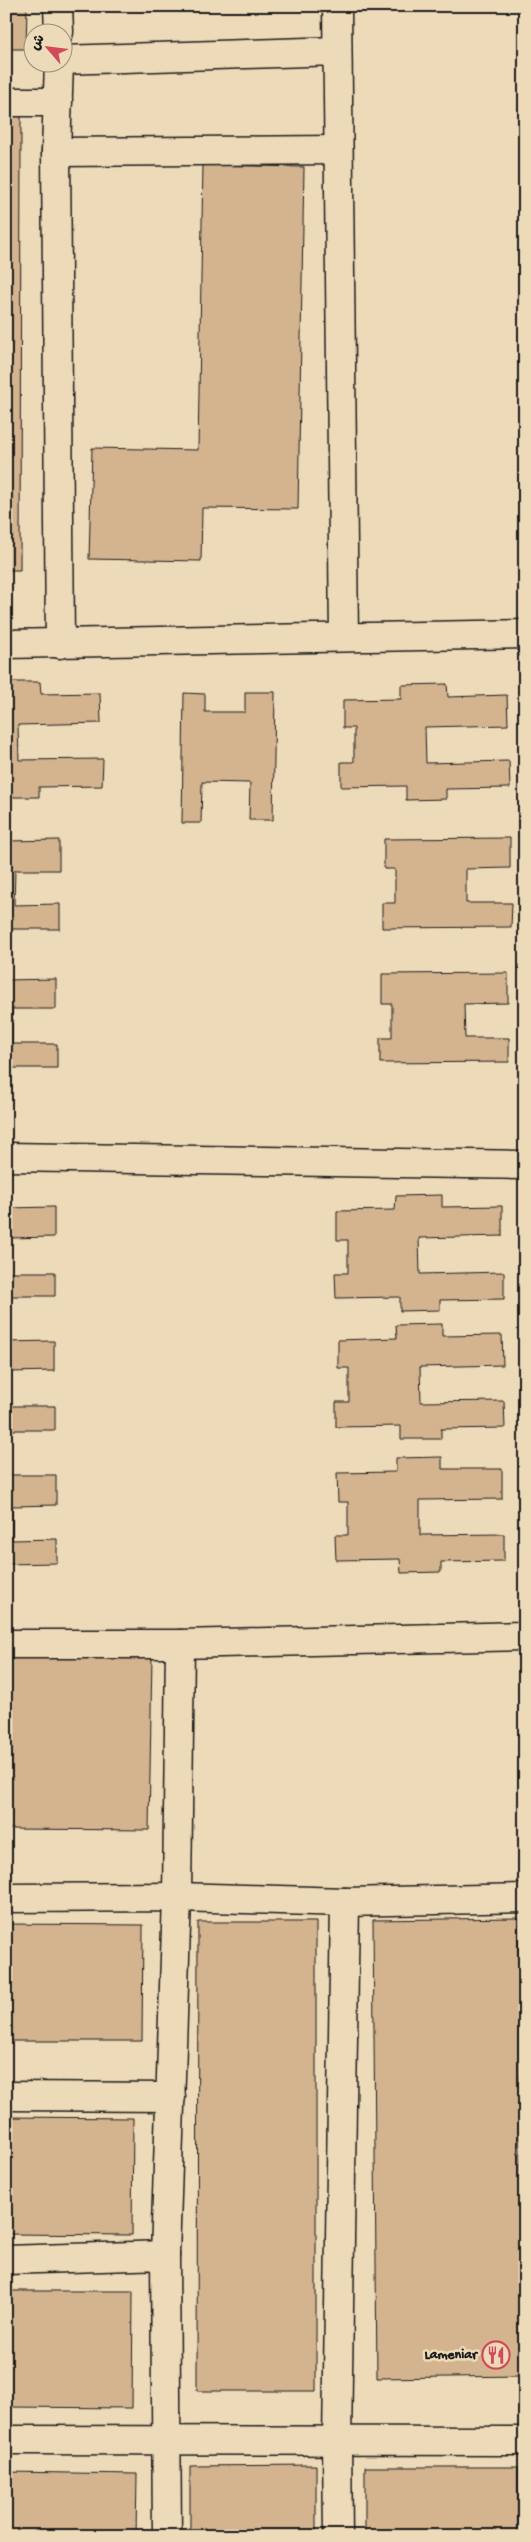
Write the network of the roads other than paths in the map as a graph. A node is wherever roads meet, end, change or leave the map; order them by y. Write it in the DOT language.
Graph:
graph roads {
  1 [pos="58,6"];
  2 [pos="338,6"];
  3 [pos="59,22"];
  4 [pos="337,51"];
  5 [pos="72,60"];
  6 [pos="59,72"];
  7 [pos="6,102"];
  8 [pos="58,102"];
  9 [pos="337,150"];
  10 [pos="56,152"];
  11 [pos="525,634"];
  12 [pos="344,637"];
  13 [pos="6,644"];
  14 [pos="60,644"];
  15 [pos="6,1157"];
  16 [pos="525,1165"];
  17 [pos="525,1636"];
  18 [pos="6,1644"];
  19 [pos="180,1644"];
  20 [pos="177,1897"];
  21 [pos="6,1898"];
  22 [pos="525,1898"];
  23 [pos="345,1902"];
  24 [pos="6,2096"];
  25 [pos="171,2097"];
  26 [pos="165,2255"];
  27 [pos="6,2260"];
  28 [pos="6,2440"];
  29 [pos="168,2441"];
  30 [pos="525,2441"];
  31 [pos="337,2442"];
  32 [pos="167,2536"];
  33 [pos="338,2536"];
  1 -- 3 [label="street"];
  2 -- 4 [label="street"];
  4 -- 5 [label="street"];
  4 -- 9 [label="street"];
  6 -- 8 [label="street"];
  7 -- 8 [label="street"];
  8 -- 10 [label="street"];
  9 -- 10 [label="street"];
  9 -- 12 [label="street"];
  10 -- 14 [label="street"];
  11 -- 12 [label="street"];
  12 -- 14 [label="street"];
  13 -- 14 [label="street"];
  15 -- 16 [label="street"];
  17 -- 19 [label="street"];
  18 -- 19 [label="street"];
  19 -- 20 [label="street"];
  20 -- 21 [label="street"];
  20 -- 23 [label="street"];
  20 -- 25 [label="street"];
  22 -- 23 [label="street"];
  23 -- 31 [label="street"];
  24 -- 25 [label="street"];
  25 -- 26 [label="street"];
  26 -- 27 [label="street"];
  26 -- 29 [label="street"];
  28 -- 29 [label="street"];
  29 -- 31 [label="street"];
  29 -- 32 [label="street"];
  30 -- 31 [label="street"];
  31 -- 33 [label="street"];
}
